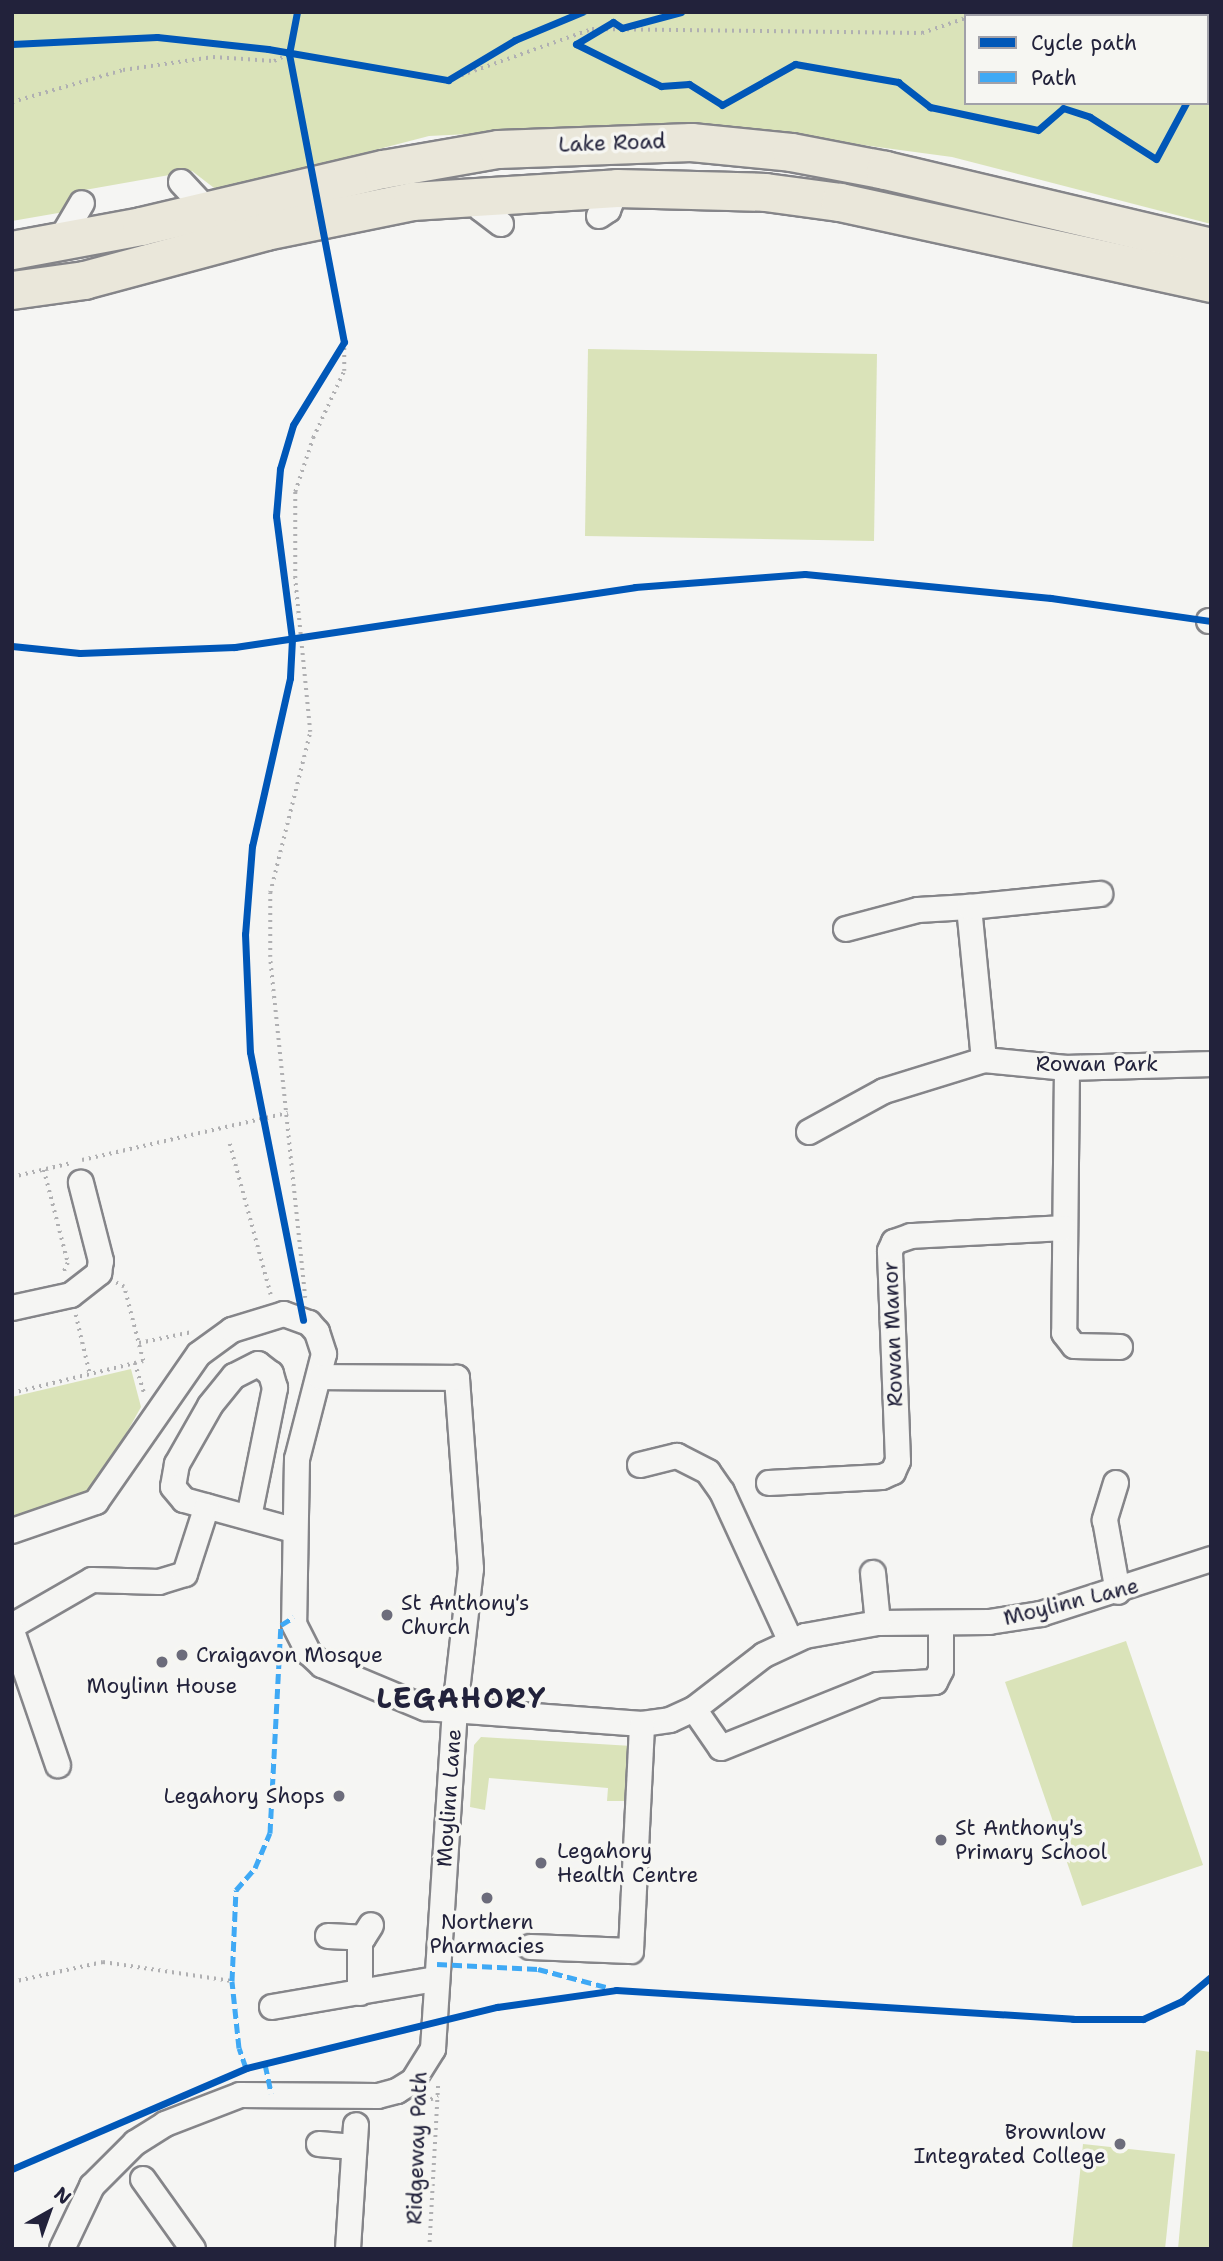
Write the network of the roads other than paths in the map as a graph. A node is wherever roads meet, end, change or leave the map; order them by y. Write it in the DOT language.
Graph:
graph roads {
  1 [pos="180,182"];
  2 [pos="82,203"];
  3 [pos="207,210"];
  4 [pos="58,242"];
  5 [pos="1211,247"];
  6 [pos="12,250"];
  7 [pos="1211,283"];
  8 [pos="12,290"];
  9 [pos="1100,894"];
  10 [pos="969,908"];
  11 [pos="846,929"];
  12 [pos="984,1060"];
  13 [pos="1211,1064"];
  14 [pos="1067,1068"];
  15 [pos="809,1132"];
  16 [pos="81,1183"];
  17 [pos="1063,1228"];
  18 [pos="12,1308"];
  19 [pos="1120,1347"];
  20 [pos="321,1377"];
  21 [pos="640,1465"];
  22 [pos="769,1483"];
  23 [pos="1116,1483"];
  24 [pos="207,1506"];
  25 [pos="249,1517"];
  26 [pos="293,1530"];
  27 [pos="12,1531"];
  28 [pos="1211,1559"];
  29 [pos="873,1573"];
  30 [pos="1118,1592"];
  31 [pos="877,1623"];
  32 [pos="941,1625"];
  33 [pos="12,1626"];
  34 [pos="12,1631"];
  35 [pos="791,1642"];
  36 [pos="455,1709"];
  37 [pos="694,1709"];
  38 [pos="642,1724"];
  39 [pos="58,1765"];
  40 [pos="328,1936"];
  41 [pos="530,1947"];
  42 [pos="436,1979"];
  43 [pos="360,1993"];
  44 [pos="272,2007"];
  45 [pos="319,2144"];
  46 [pos="143,2179"];
  47 [pos="62,2249"];
  48 [pos="193,2249"];
  49 [pos="348,2249"];
  1 -- 3 [label="street"];
  2 -- 4 [label="street"];
  3 -- 4 [label="highway, Lake Road"];
  3 -- 5 [label="highway, Lake Road"];
  4 -- 6 [label="highway, Lake Road"];
  7 -- 8 [label="highway"];
  9 -- 10 [label="street"];
  10 -- 11 [label="street"];
  10 -- 12 [label="street"];
  12 -- 14 [label="street, Rowan Park"];
  12 -- 15 [label="street, Rowan Park"];
  13 -- 14 [label="street, Rowan Park"];
  14 -- 17 [label="street"];
  16 -- 18 [label="street"];
  17 -- 19 [label="street"];
  17 -- 22 [label="street, Rowan Manor"];
  20 -- 26 [label="street"];
  20 -- 27 [label="street"];
  20 -- 36 [label="street"];
  21 -- 35 [label="street"];
  23 -- 30 [label="street"];
  24 -- 25 [label="street"];
  24 -- 25 [label="street"];
  24 -- 33 [label="street"];
  25 -- 26 [label="street"];
  26 -- 36 [label="street"];
  28 -- 30 [label="street, Moylinn Lane"];
  29 -- 31 [label="street"];
  30 -- 32 [label="street, Moylinn Lane"];
  31 -- 32 [label="street, Moylinn Lane"];
  31 -- 35 [label="street, Moylinn Lane"];
  32 -- 37 [label="street"];
  34 -- 39 [label="street"];
  35 -- 37 [label="street, Moylinn Lane"];
  36 -- 38 [label="street, Moylinn Lane"];
  36 -- 42 [label="street, Moylinn Lane"];
  37 -- 38 [label="street, Moylinn Lane"];
  38 -- 41 [label="street"];
  40 -- 43 [label="street"];
  42 -- 43 [label="street"];
  42 -- 47 [label="street, Moylinn Lane"];
  43 -- 44 [label="street"];
  45 -- 49 [label="street"];
  46 -- 48 [label="street"];
}
